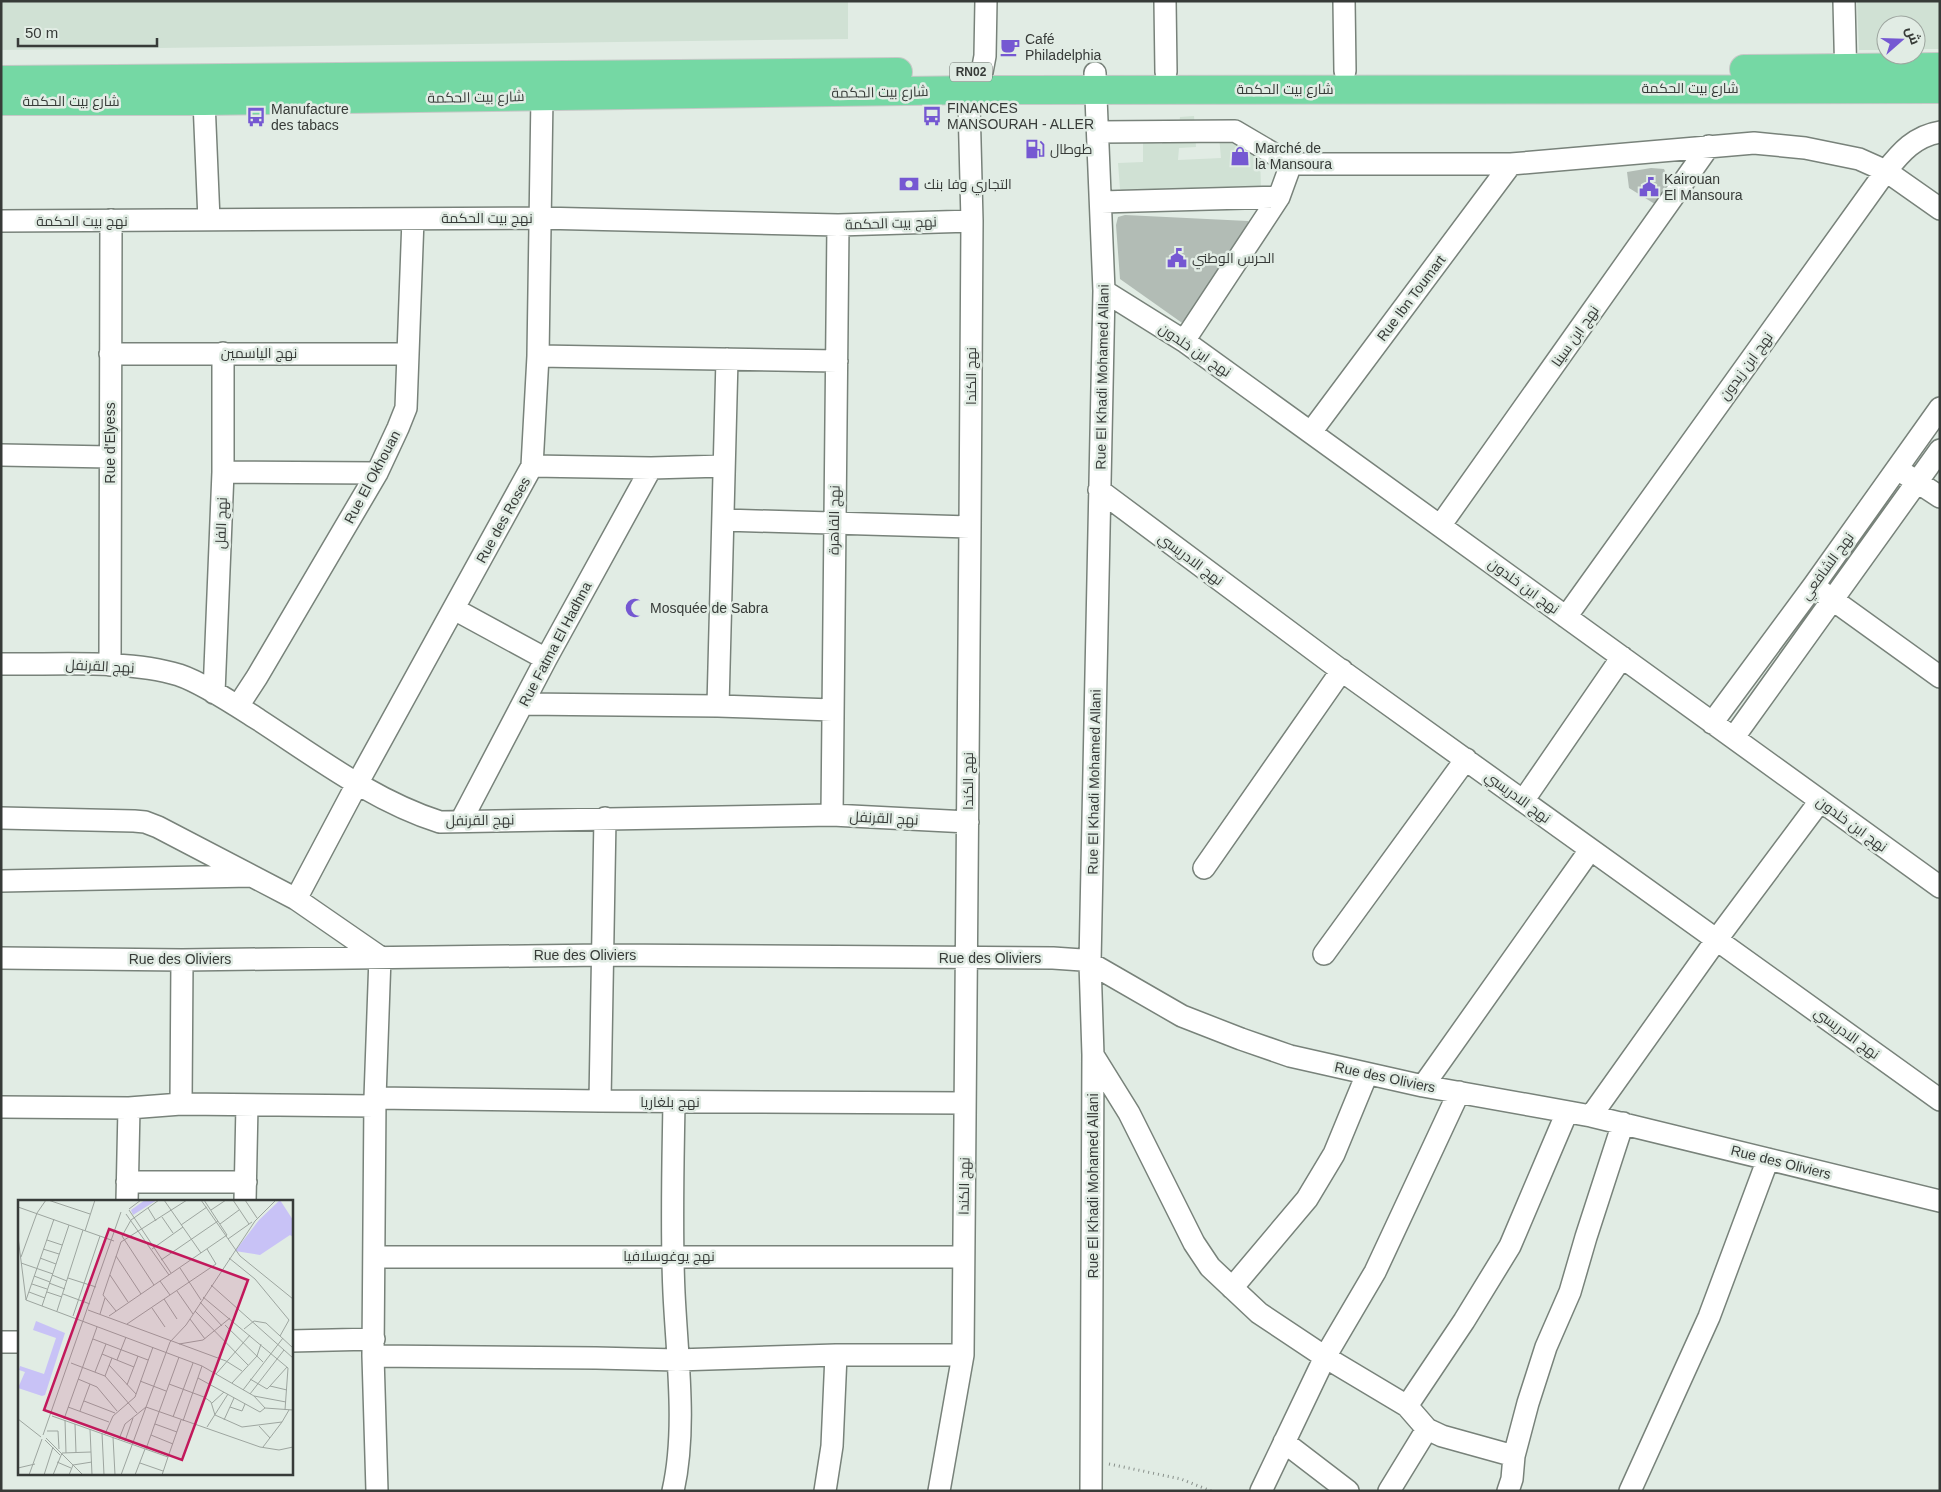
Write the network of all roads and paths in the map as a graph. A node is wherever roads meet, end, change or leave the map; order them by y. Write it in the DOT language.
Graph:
graph roads {
  1 [pos="986,1"];
  2 [pos="1165,1"];
  3 [pos="1344,1"];
  4 [pos="1844,1"];
  5 [pos="1940,66"];
  6 [pos="1345,71"];
  7 [pos="1166,72"];
  8 [pos="1846,78"];
  9 [pos="1,80"];
  10 [pos="979,81"];
  11 [pos="1095,81"];
  12 [pos="1940,89"];
  13 [pos="542,96"];
  14 [pos="1,101"];
  15 [pos="204,101"];
  16 [pos="1098,132"];
  17 [pos="1940,132"];
  18 [pos="1709,146"];
  19 [pos="1291,164"];
  20 [pos="1511,164"];
  21 [pos="1886,171"];
  22 [pos="1279,197"];
  23 [pos="1101,202"];
  24 [pos="1940,209"];
  25 [pos="539,218"];
  26 [pos="413,219"];
  27 [pos="111,220"];
  28 [pos="209,220"];
  29 [pos="972,220"];
  30 [pos="1,221"];
  31 [pos="838,225"];
  32 [pos="1104,291"];
  33 [pos="1184,341"];
  34 [pos="223,353"];
  35 [pos="110,354"];
  36 [pos="408,354"];
  37 [pos="538,356"];
  38 [pos="727,359"];
  39 [pos="837,361"];
  40 [pos="1940,408"];
  41 [pos="1311,432"];
  42 [pos="1940,450"];
  43 [pos="1,455"];
  44 [pos="110,457"];
  45 [pos="532,466"];
  46 [pos="723,466"];
  47 [pos="651,468"];
  48 [pos="1896,468"];
  49 [pos="223,472"];
  50 [pos="377,473"];
  51 [pos="1917,482"];
  52 [pos="1099,490"];
  53 [pos="1940,497"];
  54 [pos="724,520"];
  55 [pos="834,522"];
  56 [pos="1440,526"];
  57 [pos="970,527"];
  58 [pos="1814,585"];
  59 [pos="1833,600"];
  60 [pos="454,609"];
  61 [pos="1566,617"];
  62 [pos="1622,657"];
  63 [pos="546,659"];
  64 [pos="1,664"];
  65 [pos="110,665"];
  66 [pos="1342,670"];
  67 [pos="1940,677"];
  68 [pos="214,693"];
  69 [pos="523,704"];
  70 [pos="238,706"];
  71 [pos="718,706"];
  72 [pos="832,710"];
  73 [pos="1712,723"];
  74 [pos="1734,737"];
  75 [pos="1466,759"];
  76 [pos="357,784"];
  77 [pos="1523,801"];
  78 [pos="1820,801"];
  79 [pos="832,815"];
  80 [pos="1,818"];
  81 [pos="605,818"];
  82 [pos="461,821"];
  83 [pos="968,822"];
  84 [pos="1590,850"];
  85 [pos="1204,868"];
  86 [pos="253,876"];
  87 [pos="1,881"];
  88 [pos="1940,887"];
  89 [pos="296,900"];
  90 [pos="1717,939"];
  91 [pos="1324,954"];
  92 [pos="603,955"];
  93 [pos="380,957"];
  94 [pos="1,958"];
  95 [pos="966,958"];
  96 [pos="182,960"];
  97 [pos="1090,963"];
  98 [pos="1093,1055"];
  99 [pos="1366,1074"];
  100 [pos="1423,1086"];
  101 [pos="1459,1092"];
  102 [pos="1940,1100"];
  103 [pos="375,1102"];
  104 [pos="600,1102"];
  105 [pos="674,1102"];
  106 [pos="965,1103"];
  107 [pos="181,1104"];
  108 [pos="247,1105"];
  109 [pos="1,1106"];
  110 [pos="129,1108"];
  111 [pos="1567,1112"];
  112 [pos="1591,1116"];
  113 [pos="1623,1123"];
  114 [pos="1768,1159"];
  115 [pos="127,1191"];
  116 [pos="245,1191"];
  117 [pos="1940,1201"];
  118 [pos="672,1256"];
  119 [pos="375,1257"];
  120 [pos="963,1257"];
  121 [pos="1232,1288"];
  122 [pos="292,1341"];
  123 [pos="1,1342"];
  124 [pos="18,1342"];
  125 [pos="373,1348"];
  126 [pos="836,1355"];
  127 [pos="962,1355"];
  128 [pos="1324,1358"];
  129 [pos="677,1360"];
  130 [pos="1407,1406"];
  131 [pos="1427,1429"];
  132 [pos="1284,1442"];
  133 [pos="1514,1456"];
  134 [pos="1091,1461"];
  135 [pos="377,1491"];
  136 [pos="674,1491"];
  137 [pos="825,1491"];
  138 [pos="939,1491"];
  139 [pos="1091,1491"];
  140 [pos="1211,1491"];
  141 [pos="1261,1491"];
  142 [pos="1348,1491"];
  143 [pos="1389,1491"];
  144 [pos="1508,1491"];
  145 [pos="1630,1491"];
  1 -- 10 [label="street, نهج الكندا"];
  2 -- 7 [label="street"];
  3 -- 6 [label="street"];
  4 -- 8 [label="street"];
  5 -- 8 [label="main road, شارع بيت الحكمة / RN02"];
  6 -- 7 [label="main road, شارع بيت الحكمة / RN02"];
  6 -- 8 [label="main road, شارع بيت الحكمة / RN02"];
  7 -- 11 [label="main road, شارع بيت الحكمة / RN02"];
  8 -- 11 [label="main road, شارع بيت الحكمة / RN02"];
  8 -- 12 [label="main road, شارع بيت الحكمة / RN02"];
  9 -- 10 [label="main road, شارع بيت الحكمة / RN02"];
  10 -- 11 [label="main road, شارع بيت الحكمة / RN02"];
  10 -- 13 [label="main road, شارع بيت الحكمة / RN02"];
  10 -- 29 [label="street, نهج الكندا"];
  11 -- 16 [label="street, Rue El Khadi Mohamed Allani"];
  13 -- 15 [label="main road, شارع بيت الحكمة / RN02"];
  13 -- 25 [label="street, Rue des Roses"];
  14 -- 15 [label="main road, شارع بيت الحكمة / RN02"];
  15 -- 28 [label="street"];
  16 -- 19 [label="street"];
  16 -- 23 [label="street, Rue El Khadi Mohamed Allani"];
  17 -- 21 [label="street, نهج ابن زيدون"];
  18 -- 20 [label="street"];
  18 -- 21 [label="street"];
  18 -- 56 [label="street, نهج ابن سينا"];
  19 -- 20 [label="street"];
  19 -- 22 [label="street"];
  20 -- 41 [label="street, Rue Ibn Toumart"];
  21 -- 24 [label="street"];
  21 -- 61 [label="street, نهج ابن زيدون"];
  22 -- 23 [label="street"];
  22 -- 33 [label="street"];
  23 -- 32 [label="street, Rue El Khadi Mohamed Allani"];
  25 -- 26 [label="street, نهج بيت الحكمة"];
  25 -- 31 [label="street, نهج بيت الحكمة"];
  25 -- 37 [label="street, Rue des Roses"];
  26 -- 28 [label="street, نهج بيت الحكمة"];
  26 -- 36 [label="street, Rue El Okhouan"];
  27 -- 28 [label="street, نهج بيت الحكمة"];
  27 -- 30 [label="street, نهج بيت الحكمة"];
  27 -- 35 [label="street, Rue d'Elyess"];
  29 -- 31 [label="street, نهج بيت الحكمة"];
  29 -- 57 [label="street, نهج الكندا"];
  31 -- 39 [label="street, نهج القاهرة"];
  32 -- 33 [label="street, نهج ابن خلدون"];
  32 -- 52 [label="street, Rue El Khadi Mohamed Allani"];
  33 -- 41 [label="street, نهج ابن خلدون"];
  34 -- 35 [label="street, نهج الياسمين"];
  34 -- 36 [label="street, نهج الياسمين"];
  34 -- 49 [label="street, نهج الفل"];
  35 -- 44 [label="street, Rue d'Elyess"];
  36 -- 50 [label="street, Rue El Okhouan"];
  37 -- 38 [label="street"];
  37 -- 45 [label="street, Rue des Roses"];
  38 -- 39 [label="street"];
  38 -- 46 [label="street"];
  39 -- 55 [label="street, نهج القاهرة"];
  40 -- 48 [label="street, نهج الشافعي"];
  41 -- 56 [label="street, نهج ابن خلدون"];
  42 -- 51 [label="street, نهج الشافعي"];
  43 -- 44 [label="street"];
  44 -- 65 [label="street, Rue d'Elyess"];
  45 -- 47 [label="street"];
  45 -- 60 [label="street, Rue des Roses"];
  46 -- 47 [label="street"];
  46 -- 54 [label="street"];
  47 -- 63 [label="street, Rue Fatma El Hadhna"];
  48 -- 51 [label="street"];
  48 -- 58 [label="street, نهج الشافعي"];
  49 -- 50 [label="street"];
  49 -- 68 [label="street, نهج الفل"];
  50 -- 70 [label="street, Rue El Okhouan"];
  51 -- 53 [label="street"];
  51 -- 59 [label="street, نهج الشافعي"];
  52 -- 66 [label="street, نهج الادريسي"];
  52 -- 97 [label="street, Rue El Khadi Mohamed Allani"];
  54 -- 55 [label="street"];
  54 -- 71 [label="street"];
  55 -- 57 [label="street"];
  55 -- 72 [label="street, نهج القاهرة"];
  56 -- 61 [label="street, نهج ابن خلدون"];
  57 -- 83 [label="street, نهج الكندا"];
  58 -- 59 [label="street"];
  58 -- 73 [label="street, نهج الشافعي"];
  59 -- 67 [label="street"];
  59 -- 74 [label="street, نهج الشافعي"];
  60 -- 63 [label="street"];
  60 -- 76 [label="street, Rue des Roses"];
  61 -- 62 [label="street, نهج ابن خلدون"];
  62 -- 73 [label="street, نهج ابن خلدون"];
  62 -- 77 [label="street"];
  63 -- 69 [label="street, Rue Fatma El Hadhna"];
  64 -- 65 [label="street, نهج القرنفل"];
  65 -- 68 [label="street, نهج القرنفل"];
  66 -- 75 [label="street, نهج الادريسي"];
  66 -- 85 [label="street"];
  68 -- 70 [label="street, نهج القرنفل"];
  69 -- 71 [label="street"];
  69 -- 82 [label="street, Rue Fatma El Hadhna"];
  70 -- 76 [label="street, نهج القرنفل"];
  71 -- 72 [label="street"];
  72 -- 79 [label="street, نهج القاهرة"];
  73 -- 74 [label="street, نهج ابن خلدون"];
  74 -- 78 [label="street, نهج ابن خلدون"];
  75 -- 77 [label="street, نهج الادريسي"];
  75 -- 91 [label="street"];
  76 -- 82 [label="street, نهج القرنفل"];
  76 -- 89 [label="street, Rue des Roses"];
  77 -- 84 [label="street, نهج الادريسي"];
  78 -- 88 [label="street, نهج ابن خلدون"];
  78 -- 90 [label="street"];
  79 -- 81 [label="street, نهج القرنفل"];
  79 -- 83 [label="street, نهج القرنفل"];
  80 -- 86 [label="street"];
  81 -- 82 [label="street, نهج القرنفل"];
  81 -- 92 [label="street"];
  83 -- 95 [label="street, نهج الكندا"];
  84 -- 90 [label="street, نهج الادريسي"];
  84 -- 100 [label="street"];
  86 -- 87 [label="street"];
  86 -- 89 [label="street"];
  89 -- 93 [label="street"];
  90 -- 102 [label="street, نهج الادريسي"];
  90 -- 112 [label="street"];
  92 -- 93 [label="street, Rue des Oliviers"];
  92 -- 95 [label="street, Rue des Oliviers"];
  92 -- 104 [label="street"];
  93 -- 96 [label="street, Rue des Oliviers"];
  93 -- 103 [label="street"];
  94 -- 96 [label="street, Rue des Oliviers"];
  95 -- 97 [label="street, Rue des Oliviers"];
  95 -- 106 [label="street, نهج الكندا"];
  96 -- 107 [label="street"];
  97 -- 98 [label="street, Rue El Khadi Mohamed Allani"];
  97 -- 99 [label="street, Rue des Oliviers"];
  98 -- 121 [label="street"];
  98 -- 134 [label="street, Rue El Khadi Mohamed Allani"];
  99 -- 100 [label="street, Rue des Oliviers"];
  99 -- 121 [label="street"];
  100 -- 101 [label="street, Rue des Oliviers"];
  101 -- 111 [label="street, Rue des Oliviers"];
  101 -- 128 [label="street"];
  103 -- 104 [label="street, نهج بلغاريا"];
  103 -- 108 [label="street, نهج بلغاريا"];
  103 -- 119 [label="street"];
  104 -- 105 [label="street, نهج بلغاريا"];
  105 -- 106 [label="street, نهج بلغاريا"];
  105 -- 118 [label="street"];
  106 -- 120 [label="street, نهج الكندا"];
  107 -- 108 [label="street, نهج بلغاريا"];
  107 -- 110 [label="street, نهج بلغاريا"];
  108 -- 116 [label="street"];
  109 -- 110 [label="street, نهج بلغاريا"];
  110 -- 115 [label="street"];
  111 -- 112 [label="street, Rue des Oliviers"];
  111 -- 130 [label="street"];
  112 -- 113 [label="street, Rue des Oliviers"];
  113 -- 114 [label="street, Rue des Oliviers"];
  113 -- 133 [label="street"];
  114 -- 117 [label="street, Rue des Oliviers"];
  114 -- 145 [label="street"];
  115 -- 116 [label="street"];
  118 -- 119 [label="street, نهج يوغوسلافيا"];
  118 -- 120 [label="street, نهج يوغوسلافيا"];
  118 -- 129 [label="street"];
  119 -- 125 [label="street"];
  120 -- 127 [label="street, نهج الكندا"];
  121 -- 128 [label="street"];
  122 -- 125 [label="street"];
  123 -- 124 [label="street"];
  125 -- 129 [label="street"];
  125 -- 135 [label="street"];
  126 -- 127 [label="street"];
  126 -- 129 [label="street"];
  126 -- 137 [label="street"];
  127 -- 138 [label="street, نهج الكندا"];
  128 -- 130 [label="street"];
  128 -- 132 [label="street"];
  129 -- 136 [label="street"];
  130 -- 131 [label="street"];
  131 -- 133 [label="street"];
  131 -- 143 [label="street"];
  132 -- 141 [label="street"];
  132 -- 142 [label="street"];
  133 -- 144 [label="street"];
  134 -- 139 [label="street, Rue El Khadi Mohamed Allani"];
  134 -- 140 [label="path"];
}
